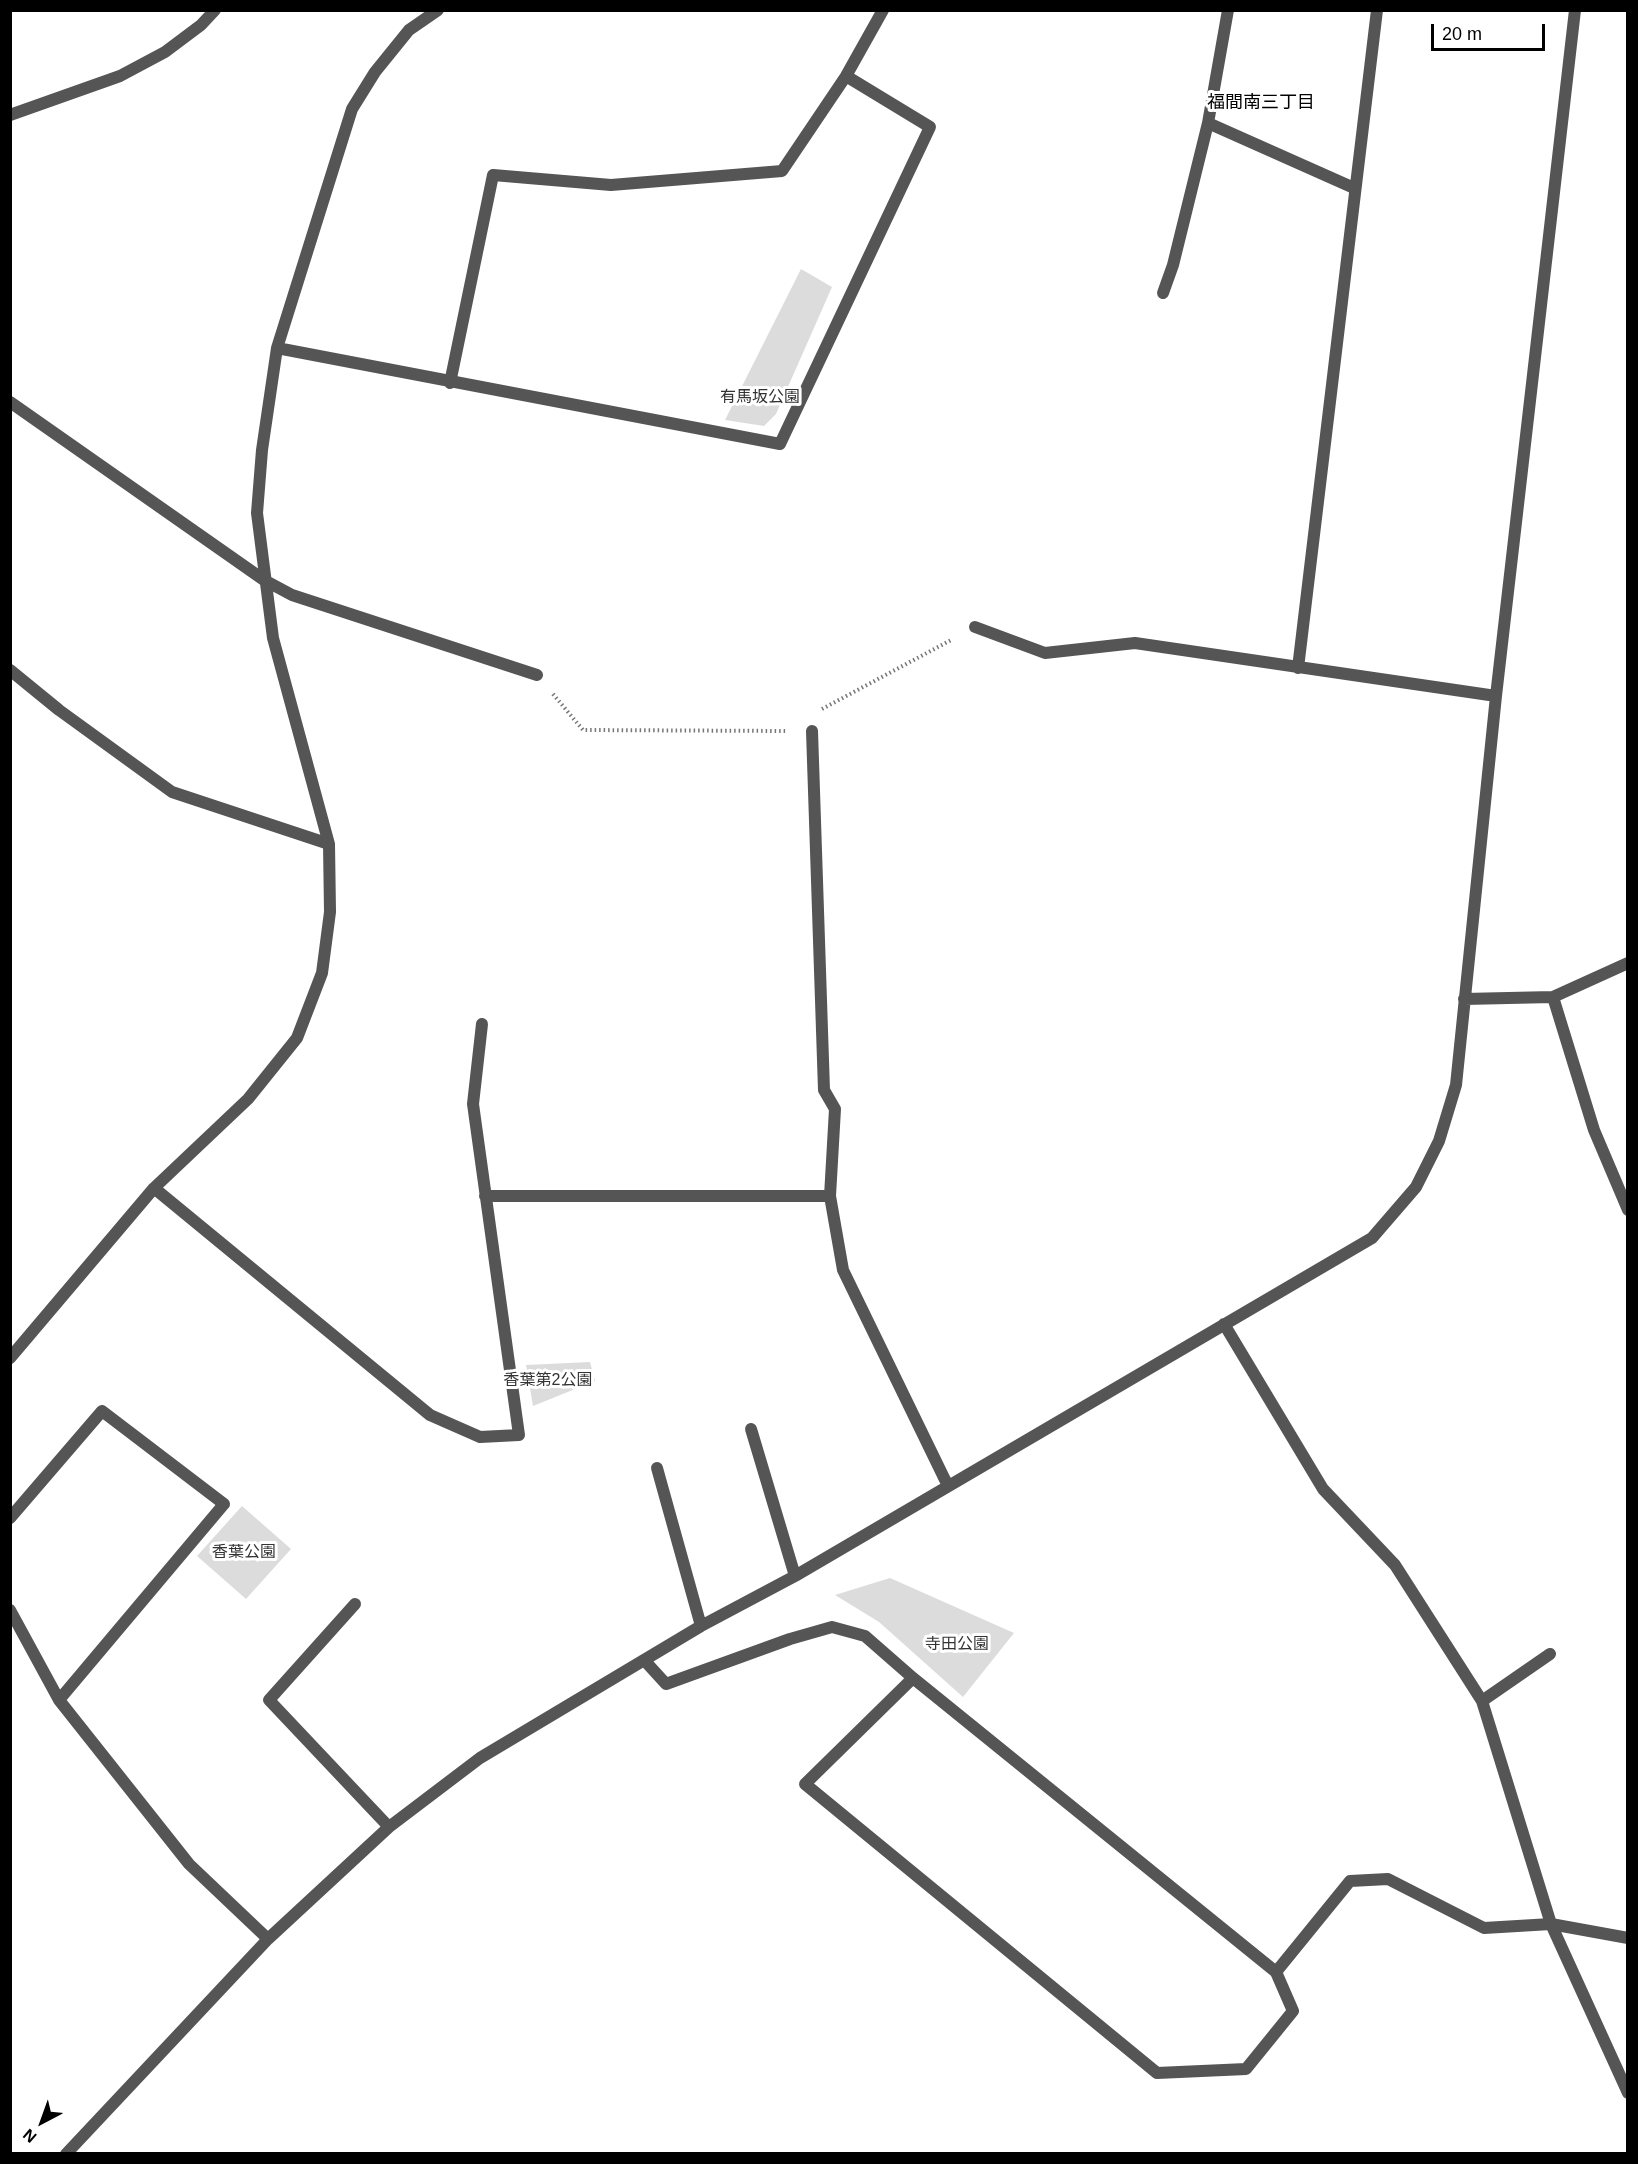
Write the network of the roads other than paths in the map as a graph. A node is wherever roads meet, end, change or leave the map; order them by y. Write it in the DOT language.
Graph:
graph roads {
  1 [pos="215,10"];
  2 [pos="438,10"];
  3 [pos="883,10"];
  4 [pos="1228,10"];
  5 [pos="1377,10"];
  6 [pos="1575,10"];
  7 [pos="846,76"];
  8 [pos="10,115"];
  9 [pos="1208,123"];
  10 [pos="1354,188"];
  11 [pos="1163,293"];
  12 [pos="277,348"];
  13 [pos="450,382"];
  14 [pos="10,402"];
  15 [pos="264,580"];
  16 [pos="975,627"];
  17 [pos="1298,668"];
  18 [pos="10,670"];
  19 [pos="537,675"];
  20 [pos="1496,696"];
  21 [pos="812,731"];
  22 [pos="329,844"];
  23 [pos="1628,963"];
  24 [pos="1553,997"];
  25 [pos="1464,999"];
  26 [pos="482,1024"];
  27 [pos="154,1188"];
  28 [pos="485,1196"];
  29 [pos="830,1196"];
  30 [pos="1628,1210"];
  31 [pos="1224,1324"];
  32 [pos="10,1358"];
  33 [pos="750,1429"];
  34 [pos="657,1468"];
  35 [pos="948,1486"];
  36 [pos="10,1518"];
  37 [pos="795,1576"];
  38 [pos="355,1604"];
  39 [pos="10,1610"];
  40 [pos="701,1626"];
  41 [pos="1550,1654"];
  42 [pos="645,1661"];
  43 [pos="913,1678"];
  44 [pos="59,1700"];
  45 [pos="1482,1701"];
  46 [pos="389,1827"];
  47 [pos="1551,1924"];
  48 [pos="1628,1938"];
  49 [pos="268,1939"];
  50 [pos="1276,1972"];
  51 [pos="1628,2093"];
  52 [pos="66,2154"];
  1 -- 8 [label="street"];
  2 -- 12 [label="street"];
  3 -- 7 [label="street"];
  4 -- 9 [label="street"];
  5 -- 10 [label="street"];
  6 -- 20 [label="street"];
  7 -- 13 [label="street"];
  7 -- 13 [label="street"];
  9 -- 10 [label="street"];
  9 -- 11 [label="street"];
  10 -- 17 [label="street"];
  12 -- 13 [label="street"];
  12 -- 15 [label="street"];
  14 -- 15 [label="street"];
  15 -- 19 [label="street"];
  15 -- 22 [label="street"];
  16 -- 17 [label="street"];
  17 -- 20 [label="street"];
  18 -- 22 [label="street"];
  20 -- 25 [label="street"];
  21 -- 29 [label="street"];
  22 -- 27 [label="street"];
  23 -- 24 [label="street"];
  24 -- 25 [label="street"];
  24 -- 30 [label="street"];
  25 -- 31 [label="street"];
  26 -- 28 [label="street"];
  27 -- 28 [label="street"];
  27 -- 32 [label="street"];
  28 -- 29 [label="street"];
  29 -- 35 [label="street"];
  31 -- 35 [label="street"];
  31 -- 45 [label="street"];
  33 -- 37 [label="street"];
  34 -- 40 [label="street"];
  35 -- 37 [label="street"];
  36 -- 44 [label="street"];
  37 -- 40 [label="street"];
  38 -- 46 [label="street"];
  39 -- 44 [label="street"];
  40 -- 42 [label="street"];
  41 -- 45 [label="street"];
  42 -- 43 [label="street"];
  42 -- 46 [label="street"];
  43 -- 50 [label="street"];
  43 -- 50 [label="street"];
  44 -- 49 [label="street"];
  45 -- 47 [label="street"];
  46 -- 49 [label="street"];
  47 -- 48 [label="street"];
  47 -- 50 [label="street"];
  47 -- 51 [label="street"];
  49 -- 52 [label="street"];
}
